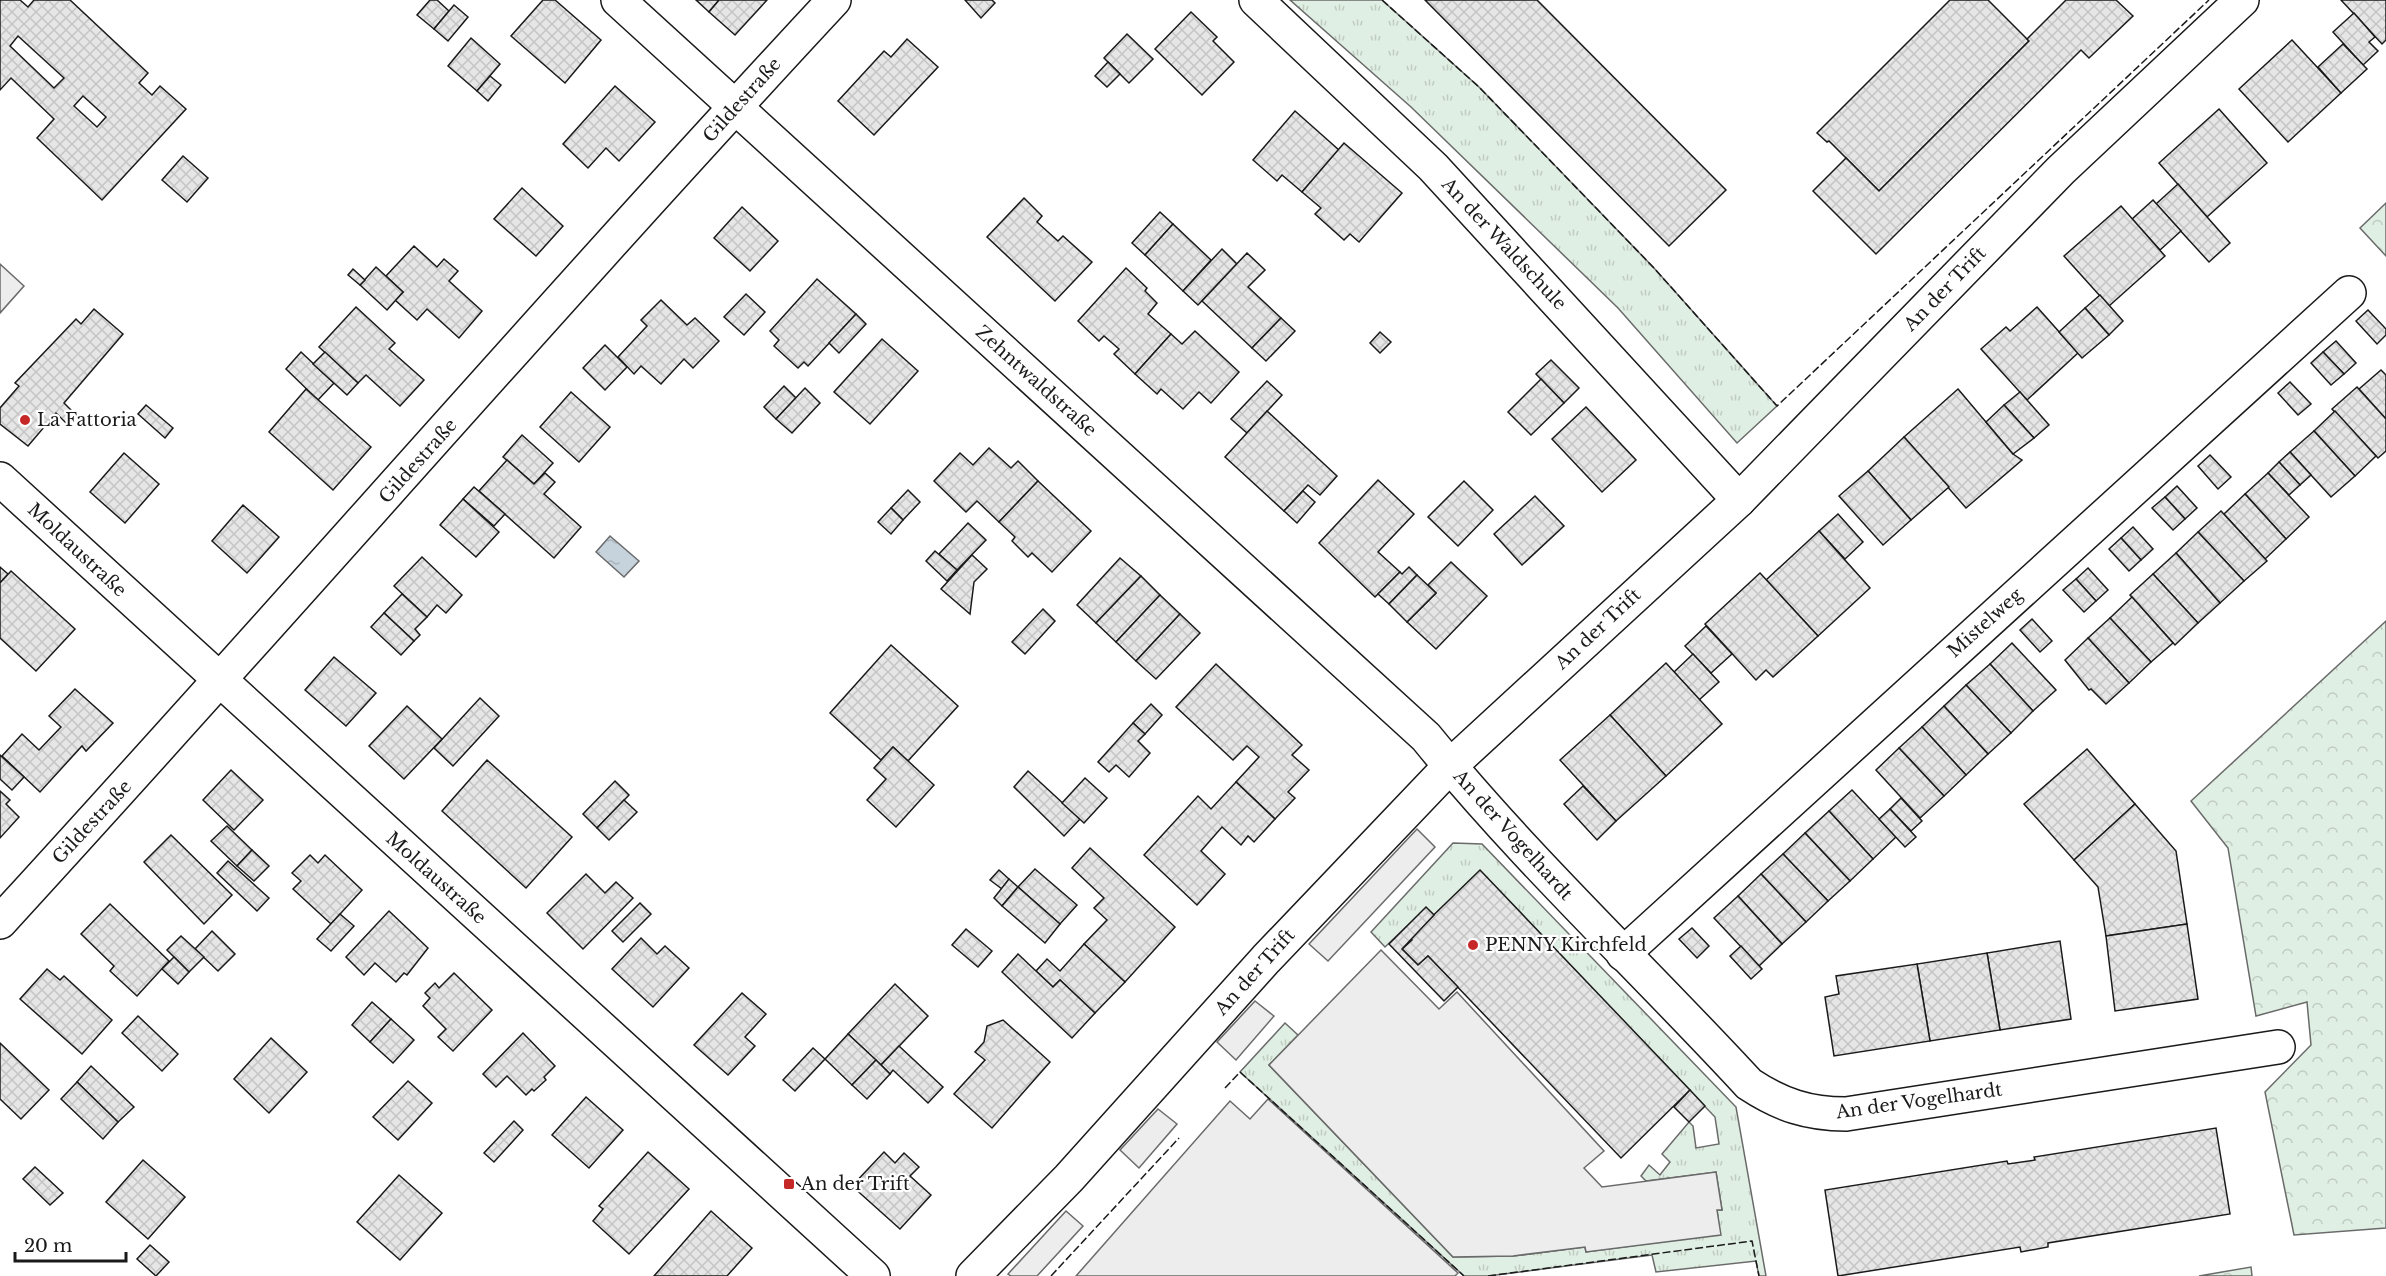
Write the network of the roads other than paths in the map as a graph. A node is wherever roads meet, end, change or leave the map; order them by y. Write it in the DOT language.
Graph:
graph roads {
  1 [pos="618,0"];
  2 [pos="834,0"];
  3 [pos="1256,0"];
  4 [pos="2242,0"];
  5 [pos="735,106"];
  6 [pos="2349,293"];
  7 [pos="0,479"];
  8 [pos="1739,500"];
  9 [pos="220,682"];
  10 [pos="1449,766"];
  11 [pos="0,922"];
  12 [pos="1623,954"];
  13 [pos="2278,1047"];
  14 [pos="873,1276"];
  15 [pos="973,1276"];
  1 -- 5 [label="street, Zehntwaldstraße"];
  2 -- 5 [label="street, Gildestraße"];
  3 -- 8 [label="street, An der Waldschule"];
  4 -- 8 [label="street, An der Trift"];
  5 -- 9 [label="street, Gildestraße"];
  5 -- 10 [label="street, Zehntwaldstraße"];
  6 -- 12 [label="street, Mistelweg"];
  7 -- 9 [label="street, Moldaustraße"];
  8 -- 10 [label="street, An der Trift"];
  9 -- 11 [label="street, Gildestraße"];
  9 -- 14 [label="street, Moldaustraße"];
  10 -- 12 [label="street, An der Vogelhardt"];
  10 -- 15 [label="street, An der Trift"];
  12 -- 13 [label="street, An der Vogelhardt"];
}
